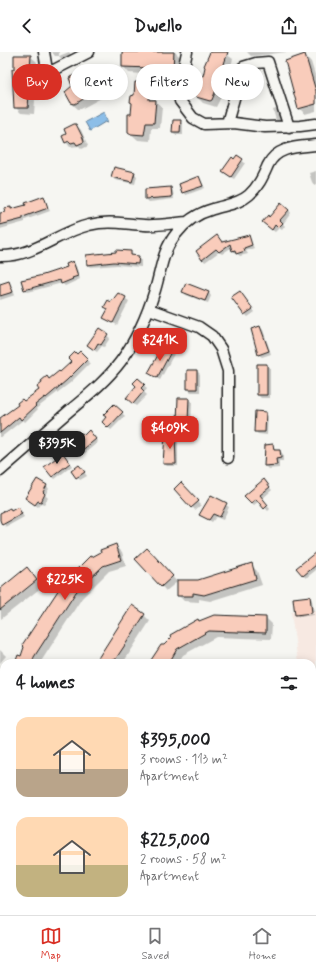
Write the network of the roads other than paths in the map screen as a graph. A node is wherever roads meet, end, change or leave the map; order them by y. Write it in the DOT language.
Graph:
graph roads {
  1 [pos="44,52"];
  2 [pos="89,52"];
  3 [pos="187,52"];
  4 [pos="315,123"];
  5 [pos="227,124"];
  6 [pos="288,127"];
  7 [pos="316,145"];
  8 [pos="187,222"];
  9 [pos="0,256"];
  10 [pos="149,309"];
  11 [pos="228,458"];
  12 [pos="0,471"];
  1 -- 2 [label="street"];
  3 -- 5 [label="street"];
  4 -- 6 [label="street"];
  5 -- 6 [label="street"];
  5 -- 6 [label="street"];
  7 -- 8 [label="street"];
  8 -- 9 [label="street"];
  8 -- 10 [label="street"];
  10 -- 11 [label="street"];
  10 -- 12 [label="street"];
}
